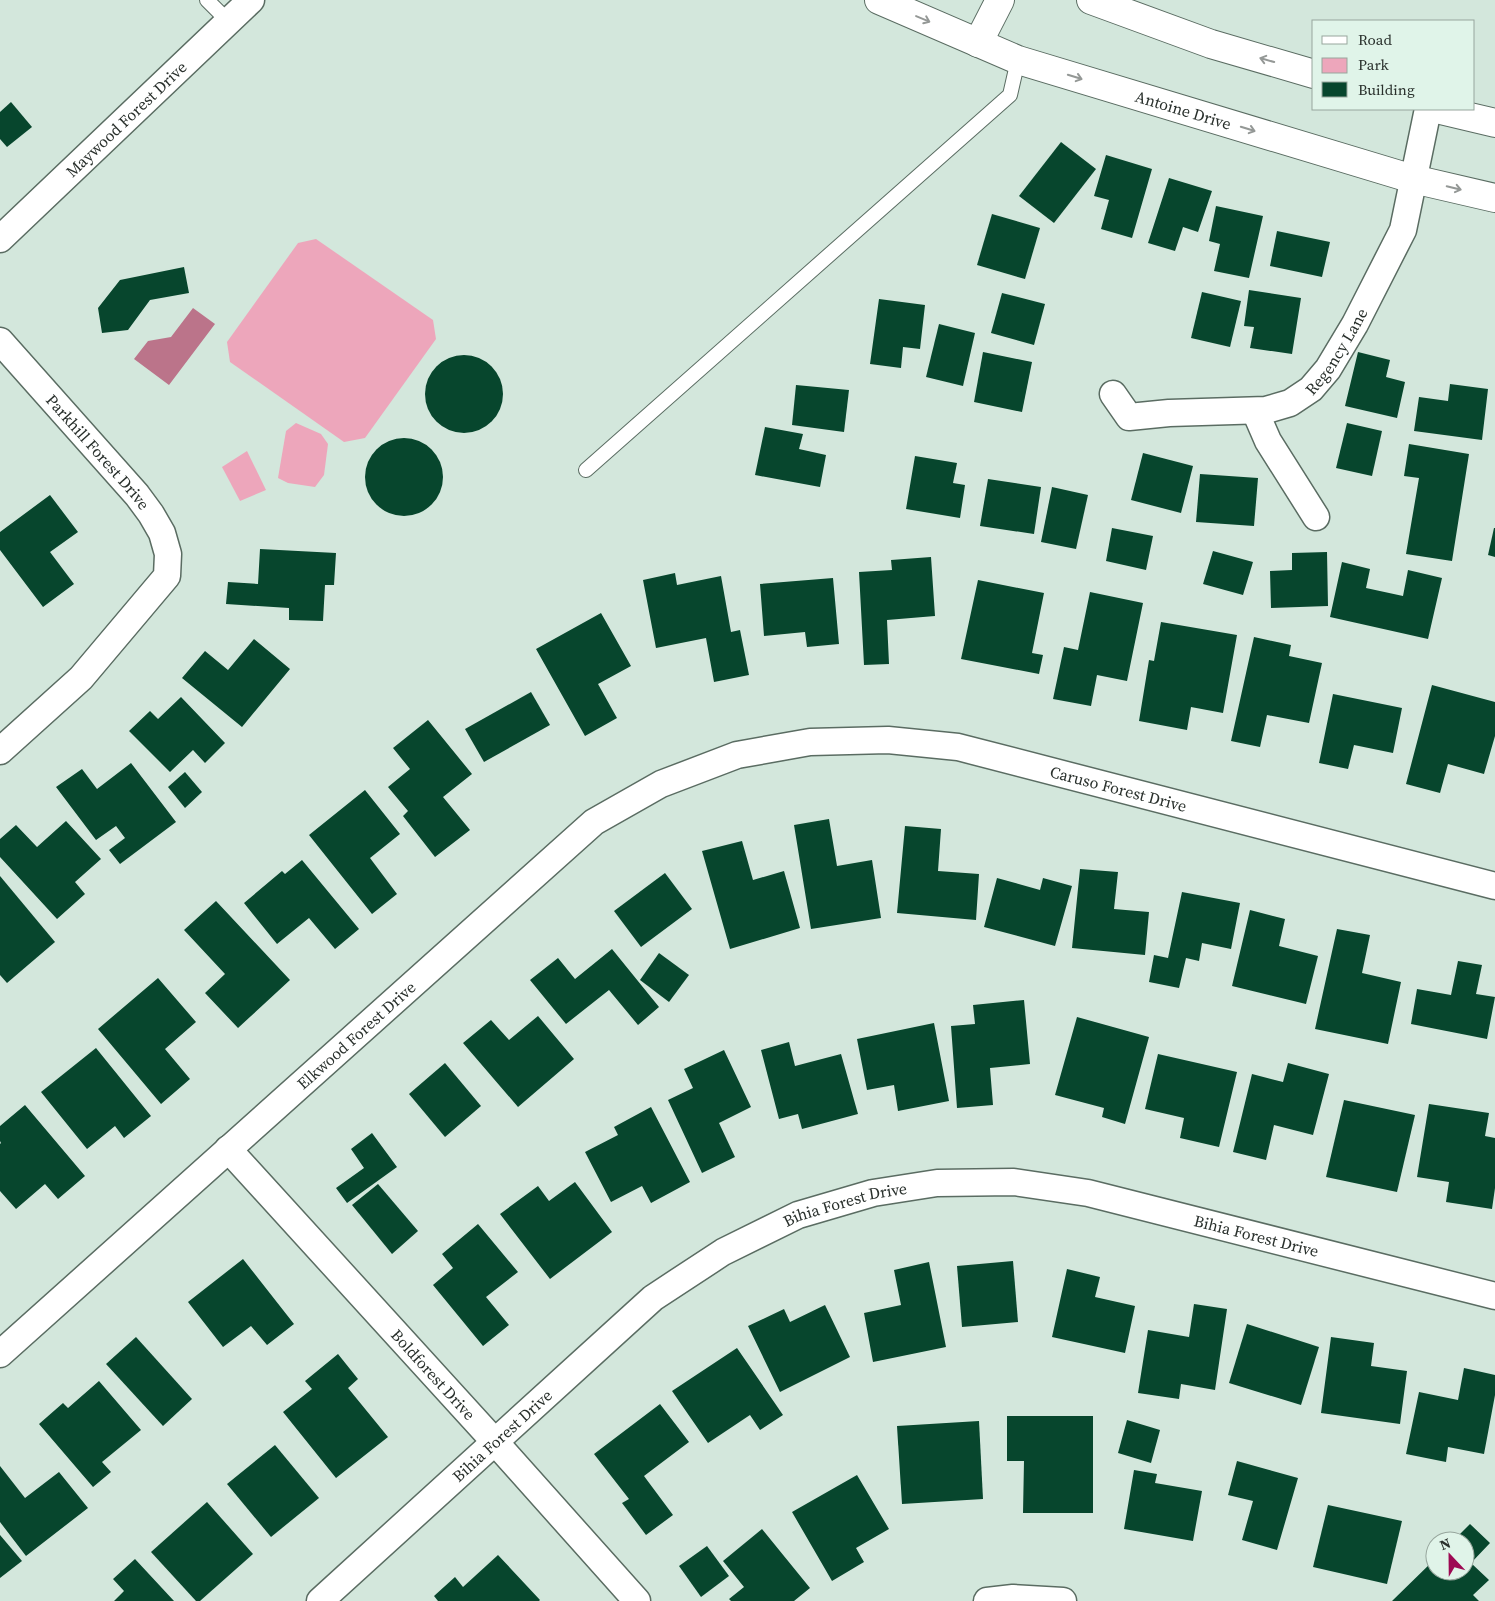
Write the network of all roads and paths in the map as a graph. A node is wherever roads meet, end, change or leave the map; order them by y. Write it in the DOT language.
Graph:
graph roads {
  1 [pos="207,0"];
  2 [pos="250,0"];
  3 [pos="879,0"];
  4 [pos="1000,0"];
  5 [pos="1091,0"];
  6 [pos="228,21"];
  7 [pos="978,43"];
  8 [pos="1018,60"];
  9 [pos="1312,73"];
  10 [pos="1428,110"];
  11 [pos="1441,110"];
  12 [pos="1495,122"];
  13 [pos="1413,179"];
  14 [pos="1495,198"];
  15 [pos="0,239"];
  16 [pos="0,340"];
  17 [pos="1114,394"];
  18 [pos="1255,411"];
  19 [pos="586,470"];
  20 [pos="1316,517"];
  21 [pos="0,751"];
  22 [pos="737,755"];
  23 [pos="1495,886"];
  24 [pos="228,1149"];
  25 [pos="1495,1296"];
  26 [pos="0,1354"];
  27 [pos="495,1442"];
  28 [pos="320,1601"];
  29 [pos="637,1601"];
  30 [pos="987,1601"];
  31 [pos="1063,1601"];
  1 -- 6 [label="lane"];
  2 -- 6 [label="street, Maywood Forest Drive"];
  3 -- 7 [label="main road, Antoine Drive, one-way"];
  4 -- 7 [label="main road"];
  9 -- 5 [label="main road, one-way"];
  6 -- 15 [label="street, Maywood Forest Drive"];
  7 -- 8 [label="main road, Antoine Drive"];
  8 -- 13 [label="main road, Antoine Drive, one-way"];
  8 -- 19 [label="lane"];
  10 -- 13 [label="street, Regency Lane"];
  11 -- 12 [label="main road"];
  13 -- 14 [label="main road, Antoine Drive, one-way"];
  13 -- 18 [label="street, Regency Lane"];
  16 -- 21 [label="street, Parkhill Forest Drive"];
  17 -- 18 [label="street, Regency Lane"];
  18 -- 20 [label="street"];
  22 -- 23 [label="street, Caruso Forest Drive"];
  22 -- 24 [label="street, Elkwood Forest Drive"];
  24 -- 26 [label="street, Elkwood Forest Drive"];
  24 -- 27 [label="street, Boldforest Drive"];
  25 -- 27 [label="street, Bihia Forest Drive"];
  27 -- 28 [label="street, Bihia Forest Drive"];
  27 -- 29 [label="street, Boldforest Drive"];
  30 -- 31 [label="street"];
}
